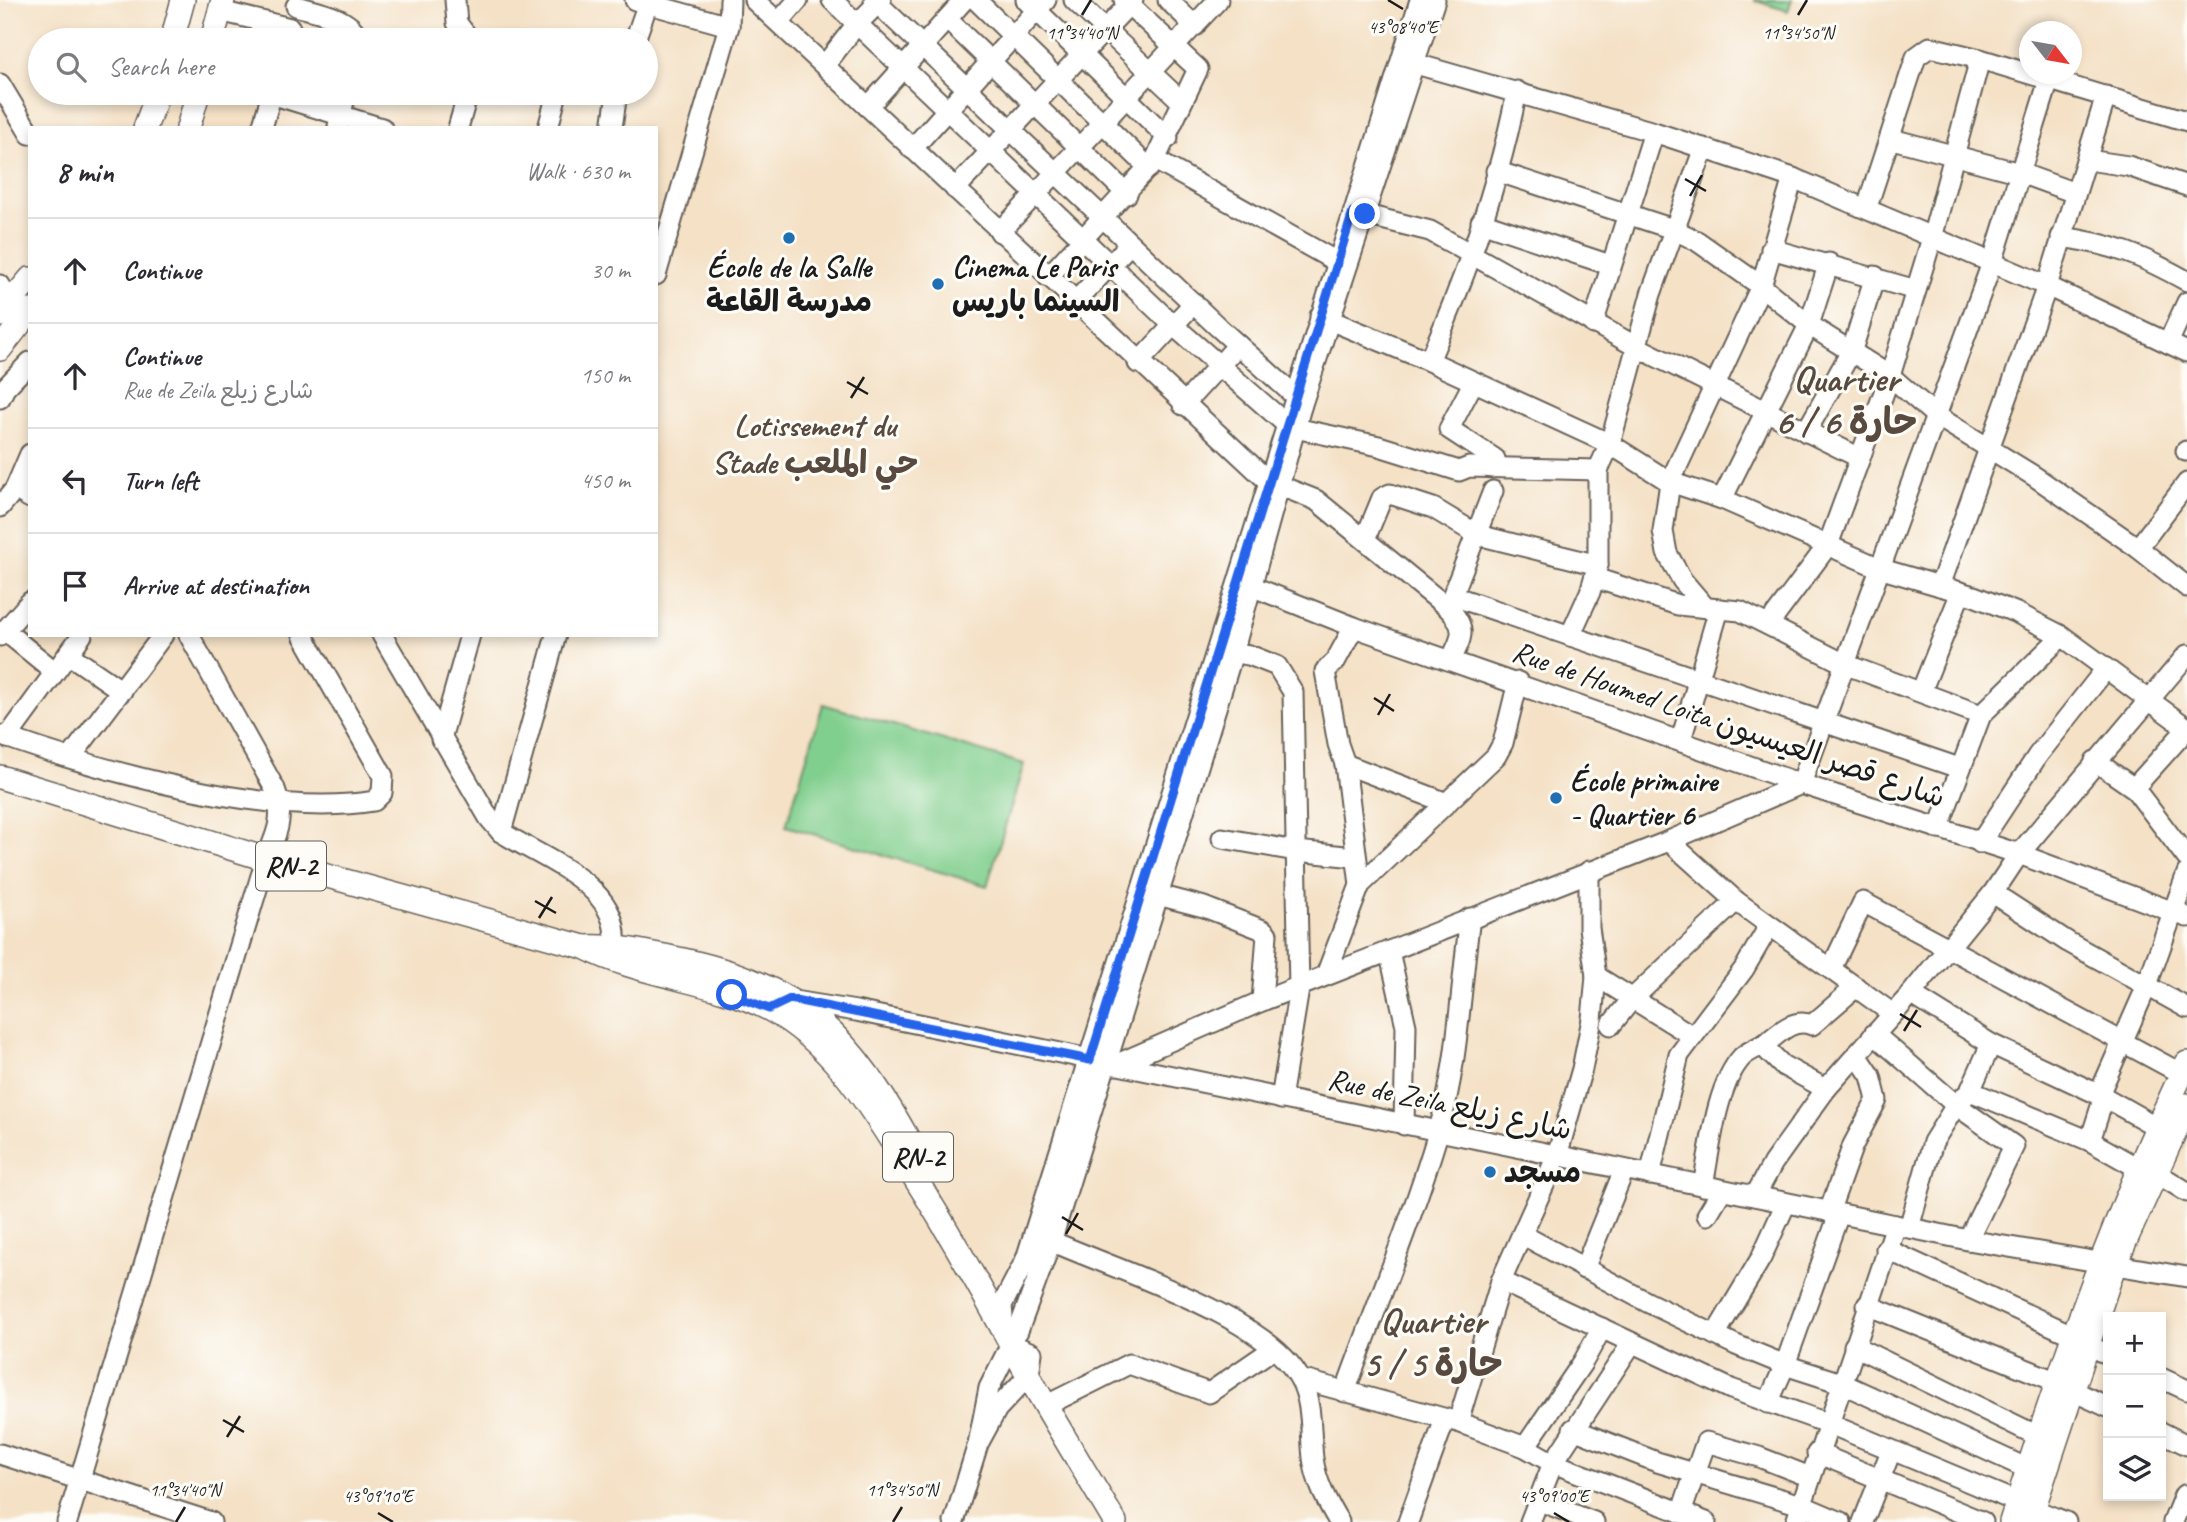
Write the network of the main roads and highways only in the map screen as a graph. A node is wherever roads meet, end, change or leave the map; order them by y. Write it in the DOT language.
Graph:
graph roads {
  1 [pos="183,0"];
  2 [pos="222,6"];
  3 [pos="175,28"];
  4 [pos="216,28"];
  5 [pos="154,105"];
  6 [pos="195,105"];
  7 [pos="146,126"];
  8 [pos="189,126"];
  9 [pos="28,282"];
  10 [pos="9,311"];
  11 [pos="0,349"];
  12 [pos="0,777"];
  13 [pos="613,953"];
  14 [pos="2184,1068"];
  15 [pos="2187,1105"];
  16 [pos="2172,1135"];
  17 [pos="1019,1347"];
  18 [pos="2063,1386"];
  19 [pos="1053,1402"];
  20 [pos="2022,1514"];
  21 [pos="1115,1522"];
  22 [pos="1129,1522"];
  1 -- 3 [label="main road"];
  2 -- 4 [label="main road"];
  5 -- 7 [label="main road"];
  6 -- 8 [label="main road"];
  9 -- 10 [label="main road"];
  10 -- 11 [label="main road"];
  12 -- 13 [label="main road, RN-2"];
  13 -- 17 [label="main road, RN-2"];
  13 -- 17 [label="main road, RN-2"];
  14 -- 16 [label="main road"];
  15 -- 16 [label="main road"];
  16 -- 18 [label="main road"];
  17 -- 19 [label="main road, RN-2"];
  18 -- 20 [label="main road"];
  18 -- 20 [label="main road"];
  19 -- 21 [label="main road, RN-2"];
  19 -- 22 [label="main road, RN-2"];
}
